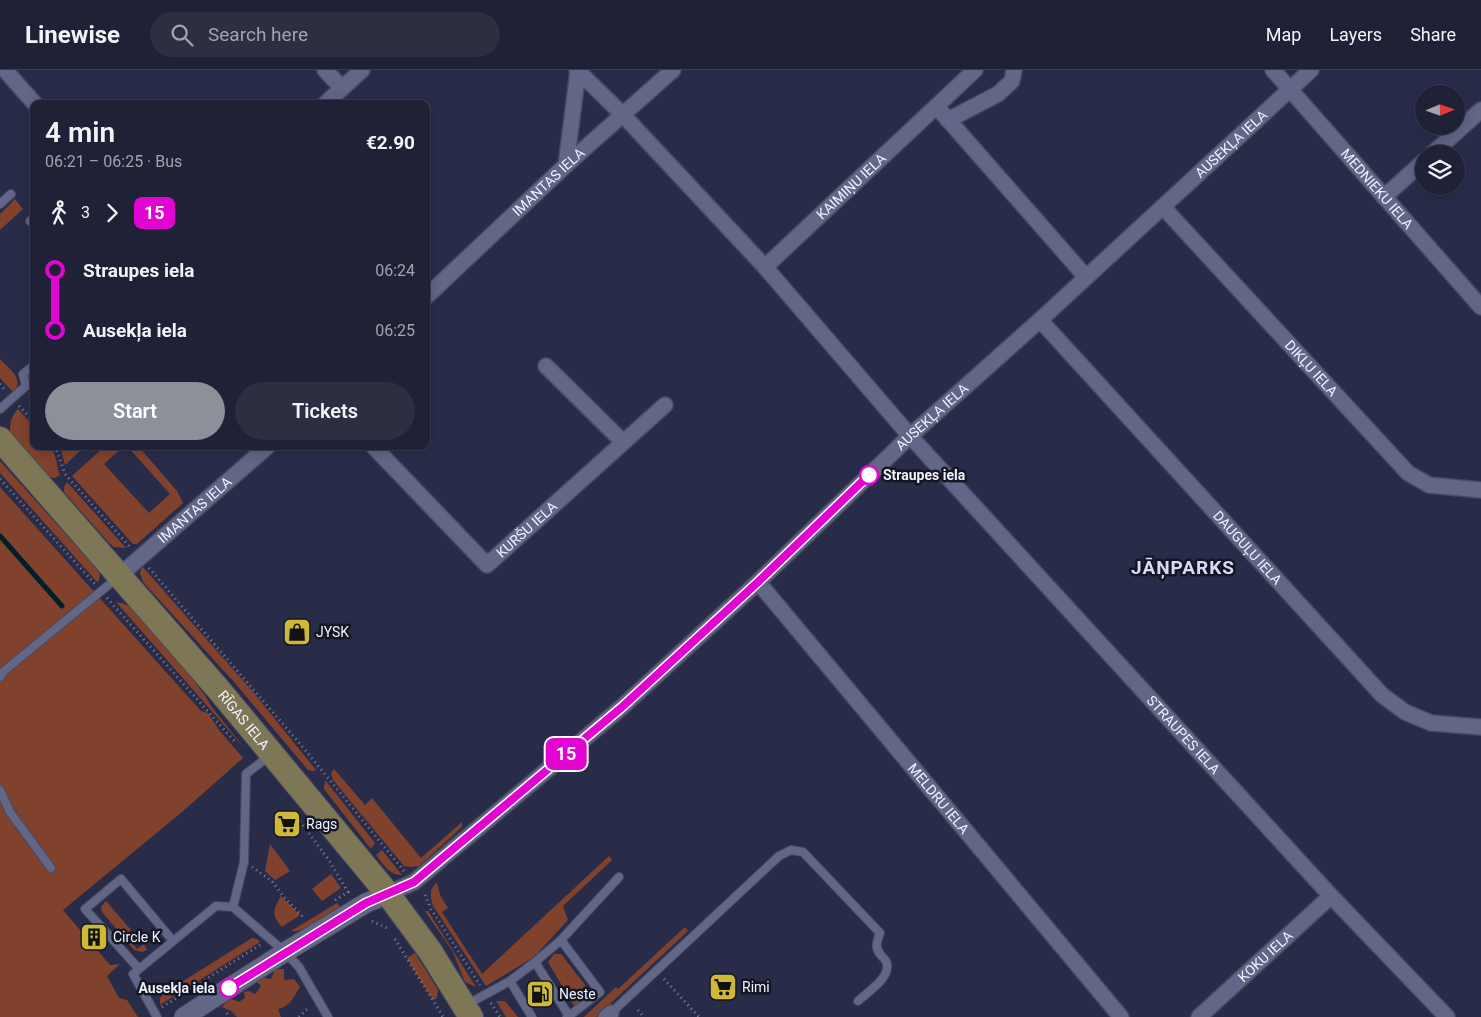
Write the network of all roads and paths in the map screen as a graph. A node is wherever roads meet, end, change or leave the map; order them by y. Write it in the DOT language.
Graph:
graph roads {
  1 [pos="6,70"];
  2 [pos="325,70"];
  3 [pos="362,70"];
  4 [pos="578,70"];
  5 [pos="673,70"];
  6 [pos="974,70"];
  7 [pos="1014,70"];
  8 [pos="1273,70"];
  9 [pos="1311,70"];
  10 [pos="342,88"];
  11 [pos="1290,89"];
  12 [pos="32,100"];
  13 [pos="329,100"];
  14 [pos="937,107"];
  15 [pos="1481,110"];
  16 [pos="623,116"];
  17 [pos="948,120"];
  18 [pos="1442,145"];
  19 [pos="566,165"];
  20 [pos="1415,169"];
  21 [pos="11,194"];
  22 [pos="1384,197"];
  23 [pos="0,204"];
  24 [pos="1163,207"];
  25 [pos="765,267"];
  26 [pos="1086,277"];
  27 [pos="430,294"];
  28 [pos="1481,307"];
  29 [pos="1040,320"];
  30 [pos="546,366"];
  31 [pos="30,368"];
  32 [pos="30,387"];
  33 [pos="665,405"];
  34 [pos="0,409"];
  35 [pos="23,410"];
  36 [pos="30,418"];
  37 [pos="910,436"];
  38 [pos="0,439"];
  39 [pos="623,442"];
  40 [pos="56,450"];
  41 [pos="263,450"];
  42 [pos="376,450"];
  43 [pos="0,479"];
  44 [pos="1481,490"];
  45 [pos="128,544"];
  46 [pos="145,564"];
  47 [pos="120,575"];
  48 [pos="758,582"];
  49 [pos="95,585"];
  50 [pos="113,605"];
  51 [pos="0,677"];
  52 [pos="1481,727"];
  53 [pos="240,748"];
  54 [pos="272,753"];
  55 [pos="0,790"];
  56 [pos="295,814"];
  57 [pos="244,862"];
  58 [pos="51,868"];
  59 [pos="406,873"];
  60 [pos="619,877"];
  61 [pos="348,892"];
  62 [pos="388,894"];
  63 [pos="425,895"];
  64 [pos="1331,896"];
  65 [pos="233,907"];
  66 [pos="305,918"];
  67 [pos="372,922"];
  68 [pos="561,940"];
  69 [pos="172,941"];
  70 [pos="257,947"];
  71 [pos="285,952"];
  72 [pos="535,962"];
  73 [pos="139,969"];
  74 [pos="657,971"];
  75 [pos="510,981"];
  76 [pos="480,986"];
  77 [pos="858,1001"];
  78 [pos="493,1005"];
  79 [pos="638,1010"];
  80 [pos="468,1011"];
  81 [pos="158,1013"];
  82 [pos="227,1013"];
  83 [pos="609,1015"];
  84 [pos="568,1016"];
  85 [pos="184,1017"];
  86 [pos="230,1017"];
  87 [pos="328,1017"];
  88 [pos="443,1017"];
  89 [pos="500,1017"];
  90 [pos="532,1017"];
  91 [pos="644,1017"];
  92 [pos="699,1017"];
  93 [pos="1121,1017"];
  94 [pos="1199,1017"];
  95 [pos="1447,1017"];
  1 -- 12 [label="street"];
  2 -- 10 [label="street"];
  3 -- 10 [label="street"];
  4 -- 16 [label="street, STRAUPES IELA"];
  4 -- 19 [label="street"];
  5 -- 16 [label="street, IMANTAS IELA"];
  6 -- 14 [label="street, KAIMIŅU IELA"];
  7 -- 17 [label="street"];
  8 -- 11 [label="street, MEDNIEKU IELA"];
  9 -- 11 [label="street, AUSEKĻA IELA"];
  10 -- 13 [label="street"];
  11 -- 22 [label="street, MEDNIEKU IELA"];
  11 -- 24 [label="street, AUSEKĻA IELA"];
  14 -- 17 [label="street"];
  14 -- 25 [label="street, KAIMIŅU IELA"];
  15 -- 18 [label="street"];
  16 -- 19 [label="street, IMANTAS IELA"];
  16 -- 25 [label="street, STRAUPES IELA"];
  17 -- 26 [label="street"];
  19 -- 27 [label="street, IMANTAS IELA"];
  20 -- 22 [label="street"];
  21 -- 23 [label="lane"];
  22 -- 28 [label="street, MEDNIEKU IELA"];
  24 -- 26 [label="street, AUSEKĻA IELA"];
  24 -- 44 [label="street, DIKĻU IELA"];
  25 -- 37 [label="street, STRAUPES IELA"];
  26 -- 29 [label="street, AUSEKĻA IELA"];
  29 -- 37 [label="street, AUSEKĻA IELA"];
  29 -- 52 [label="street, DAUGUĻU IELA"];
  30 -- 39 [label="street"];
  31 -- 32 [label="lane"];
  32 -- 34 [label="lane"];
  33 -- 39 [label="street, KURŠU IELA"];
  35 -- 36 [label="path"];
  37 -- 48 [label="street, AUSEKĻA IELA"];
  37 -- 64 [label="street, STRAUPES IELA"];
  38 -- 47 [label="main road, RĪGAS IELA"];
  39 -- 42 [label="street, KURŠU IELA"];
  40 -- 45 [label="path"];
  41 -- 47 [label="street, IMANTAS IELA"];
  43 -- 49 [label="path"];
  46 -- 59 [label="path"];
  47 -- 51 [label="lane"];
  47 -- 54 [label="main road, RĪGAS IELA"];
  48 -- 62 [label="street, AUSEKĻA IELA"];
  48 -- 93 [label="street, MELDRU IELA"];
  50 -- 53 [label="path"];
  54 -- 57 [label="lane"];
  54 -- 62 [label="main road, RĪGAS IELA"];
  55 -- 58 [label="lane"];
  56 -- 61 [label="path"];
  57 -- 65 [label="lane"];
  57 -- 66 [label="path"];
  60 -- 68 [label="lane"];
  62 -- 71 [label="street, AUSEKĻA IELA"];
  62 -- 80 [label="main road, RĪGAS IELA"];
  63 -- 76 [label="path"];
  64 -- 94 [label="street, KOKU IELA"];
  64 -- 95 [label="street, STRAUPES IELA"];
  65 -- 69 [label="lane"];
  65 -- 71 [label="lane"];
  67 -- 88 [label="path"];
  68 -- 72 [label="lane"];
  68 -- 84 [label="lane"];
  69 -- 73 [label="lane"];
  69 -- 73 [label="lane"];
  70 -- 81 [label="path"];
  71 -- 85 [label="street, AUSEKĻA IELA"];
  71 -- 87 [label="lane"];
  72 -- 75 [label="lane"];
  72 -- 84 [label="lane"];
  73 -- 81 [label="lane"];
  74 -- 77 [label="lane"];
  74 -- 83 [label="lane"];
  74 -- 92 [label="path"];
  75 -- 80 [label="lane"];
  75 -- 90 [label="lane"];
  78 -- 89 [label="path"];
  79 -- 91 [label="path"];
  82 -- 86 [label="path"];
}
